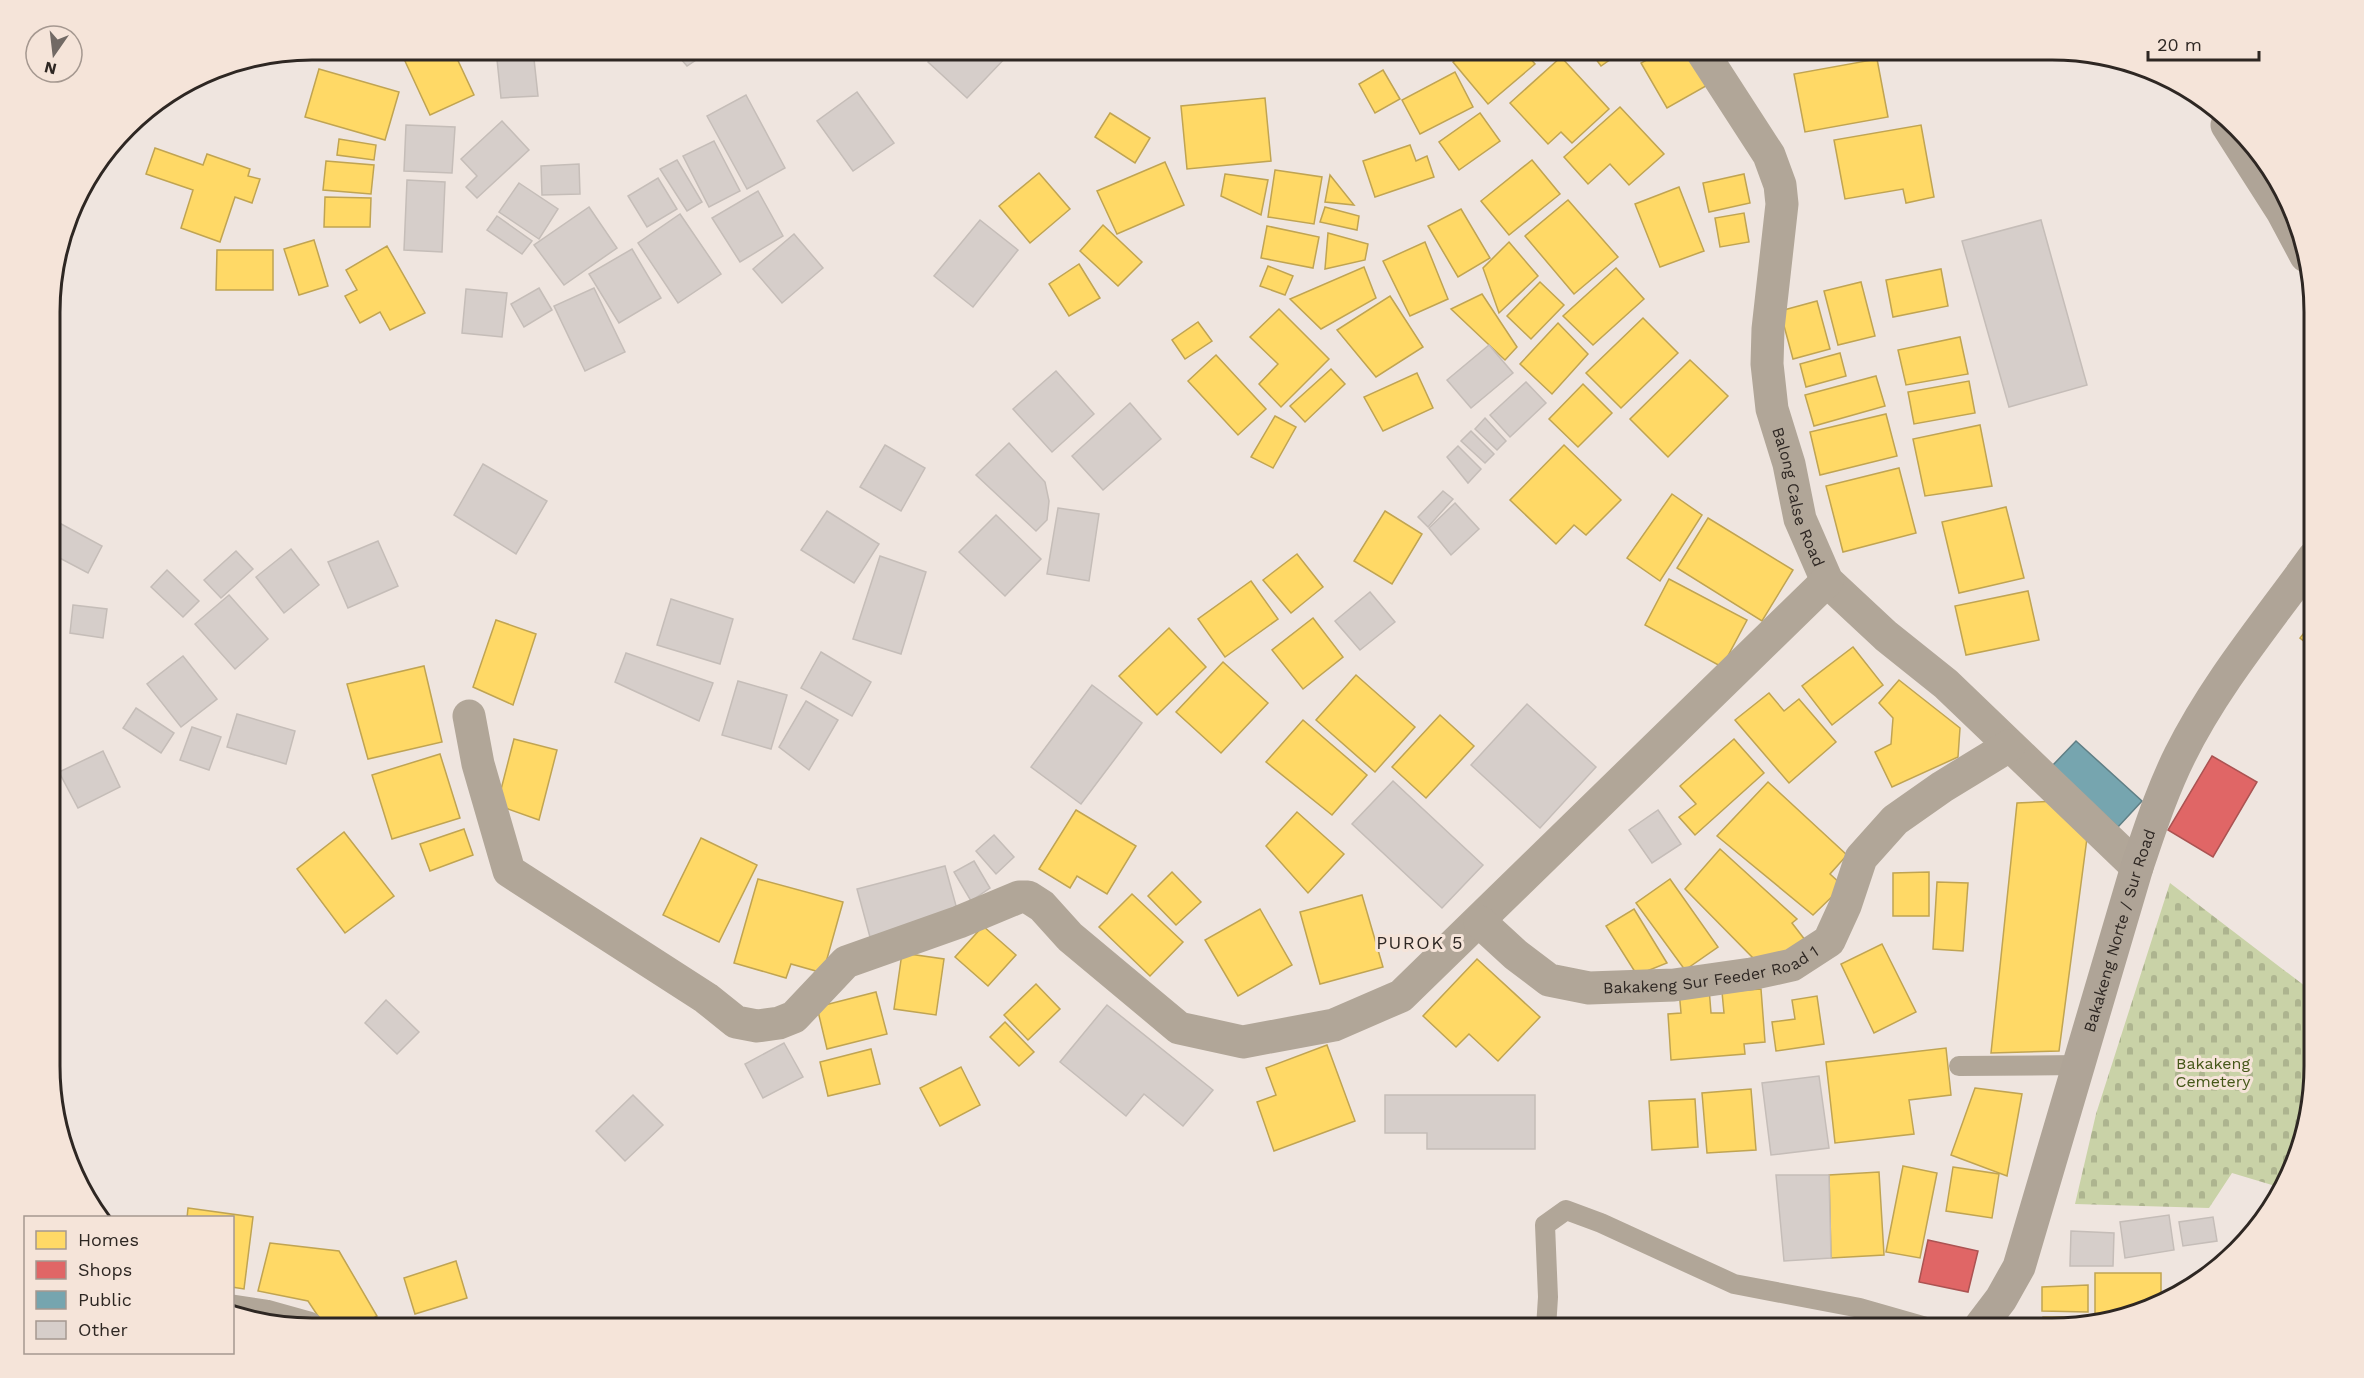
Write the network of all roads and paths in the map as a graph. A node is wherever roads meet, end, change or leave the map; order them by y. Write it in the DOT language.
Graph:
graph roads {
  1 [pos="1708,60"];
  2 [pos="2242,146"];
  3 [pos="2269,183"];
  4 [pos="2304,571"];
  5 [pos="1827,581"];
  6 [pos="469,716"];
  7 [pos="2009,746"];
  8 [pos="2137,867"];
  9 [pos="1480,922"];
  10 [pos="2080,1065"];
  11 [pos="1959,1066"];
  12 [pos="1547,1318"];
  13 [pos="1895,1318"];
  14 [pos="1987,1318"];
  1 -- 5 [label="street, Balong Calse Road"];
  2 -- 3 [label="main road"];
  4 -- 8 [label="main road, Bakakeng Norte / Sur Road"];
  5 -- 7 [label="street, Balong Calse Road"];
  5 -- 9 [label="street"];
  6 -- 9 [label="street"];
  7 -- 8 [label="street, Balong Calse Road"];
  7 -- 9 [label="street, Bakakeng Sur Feeder Road 1"];
  8 -- 10 [label="main road, Bakakeng Norte / Sur Road"];
  10 -- 11 [label="lane"];
  10 -- 14 [label="main road, Bakakeng Norte / Sur Road"];
  12 -- 13 [label="lane"];
}
